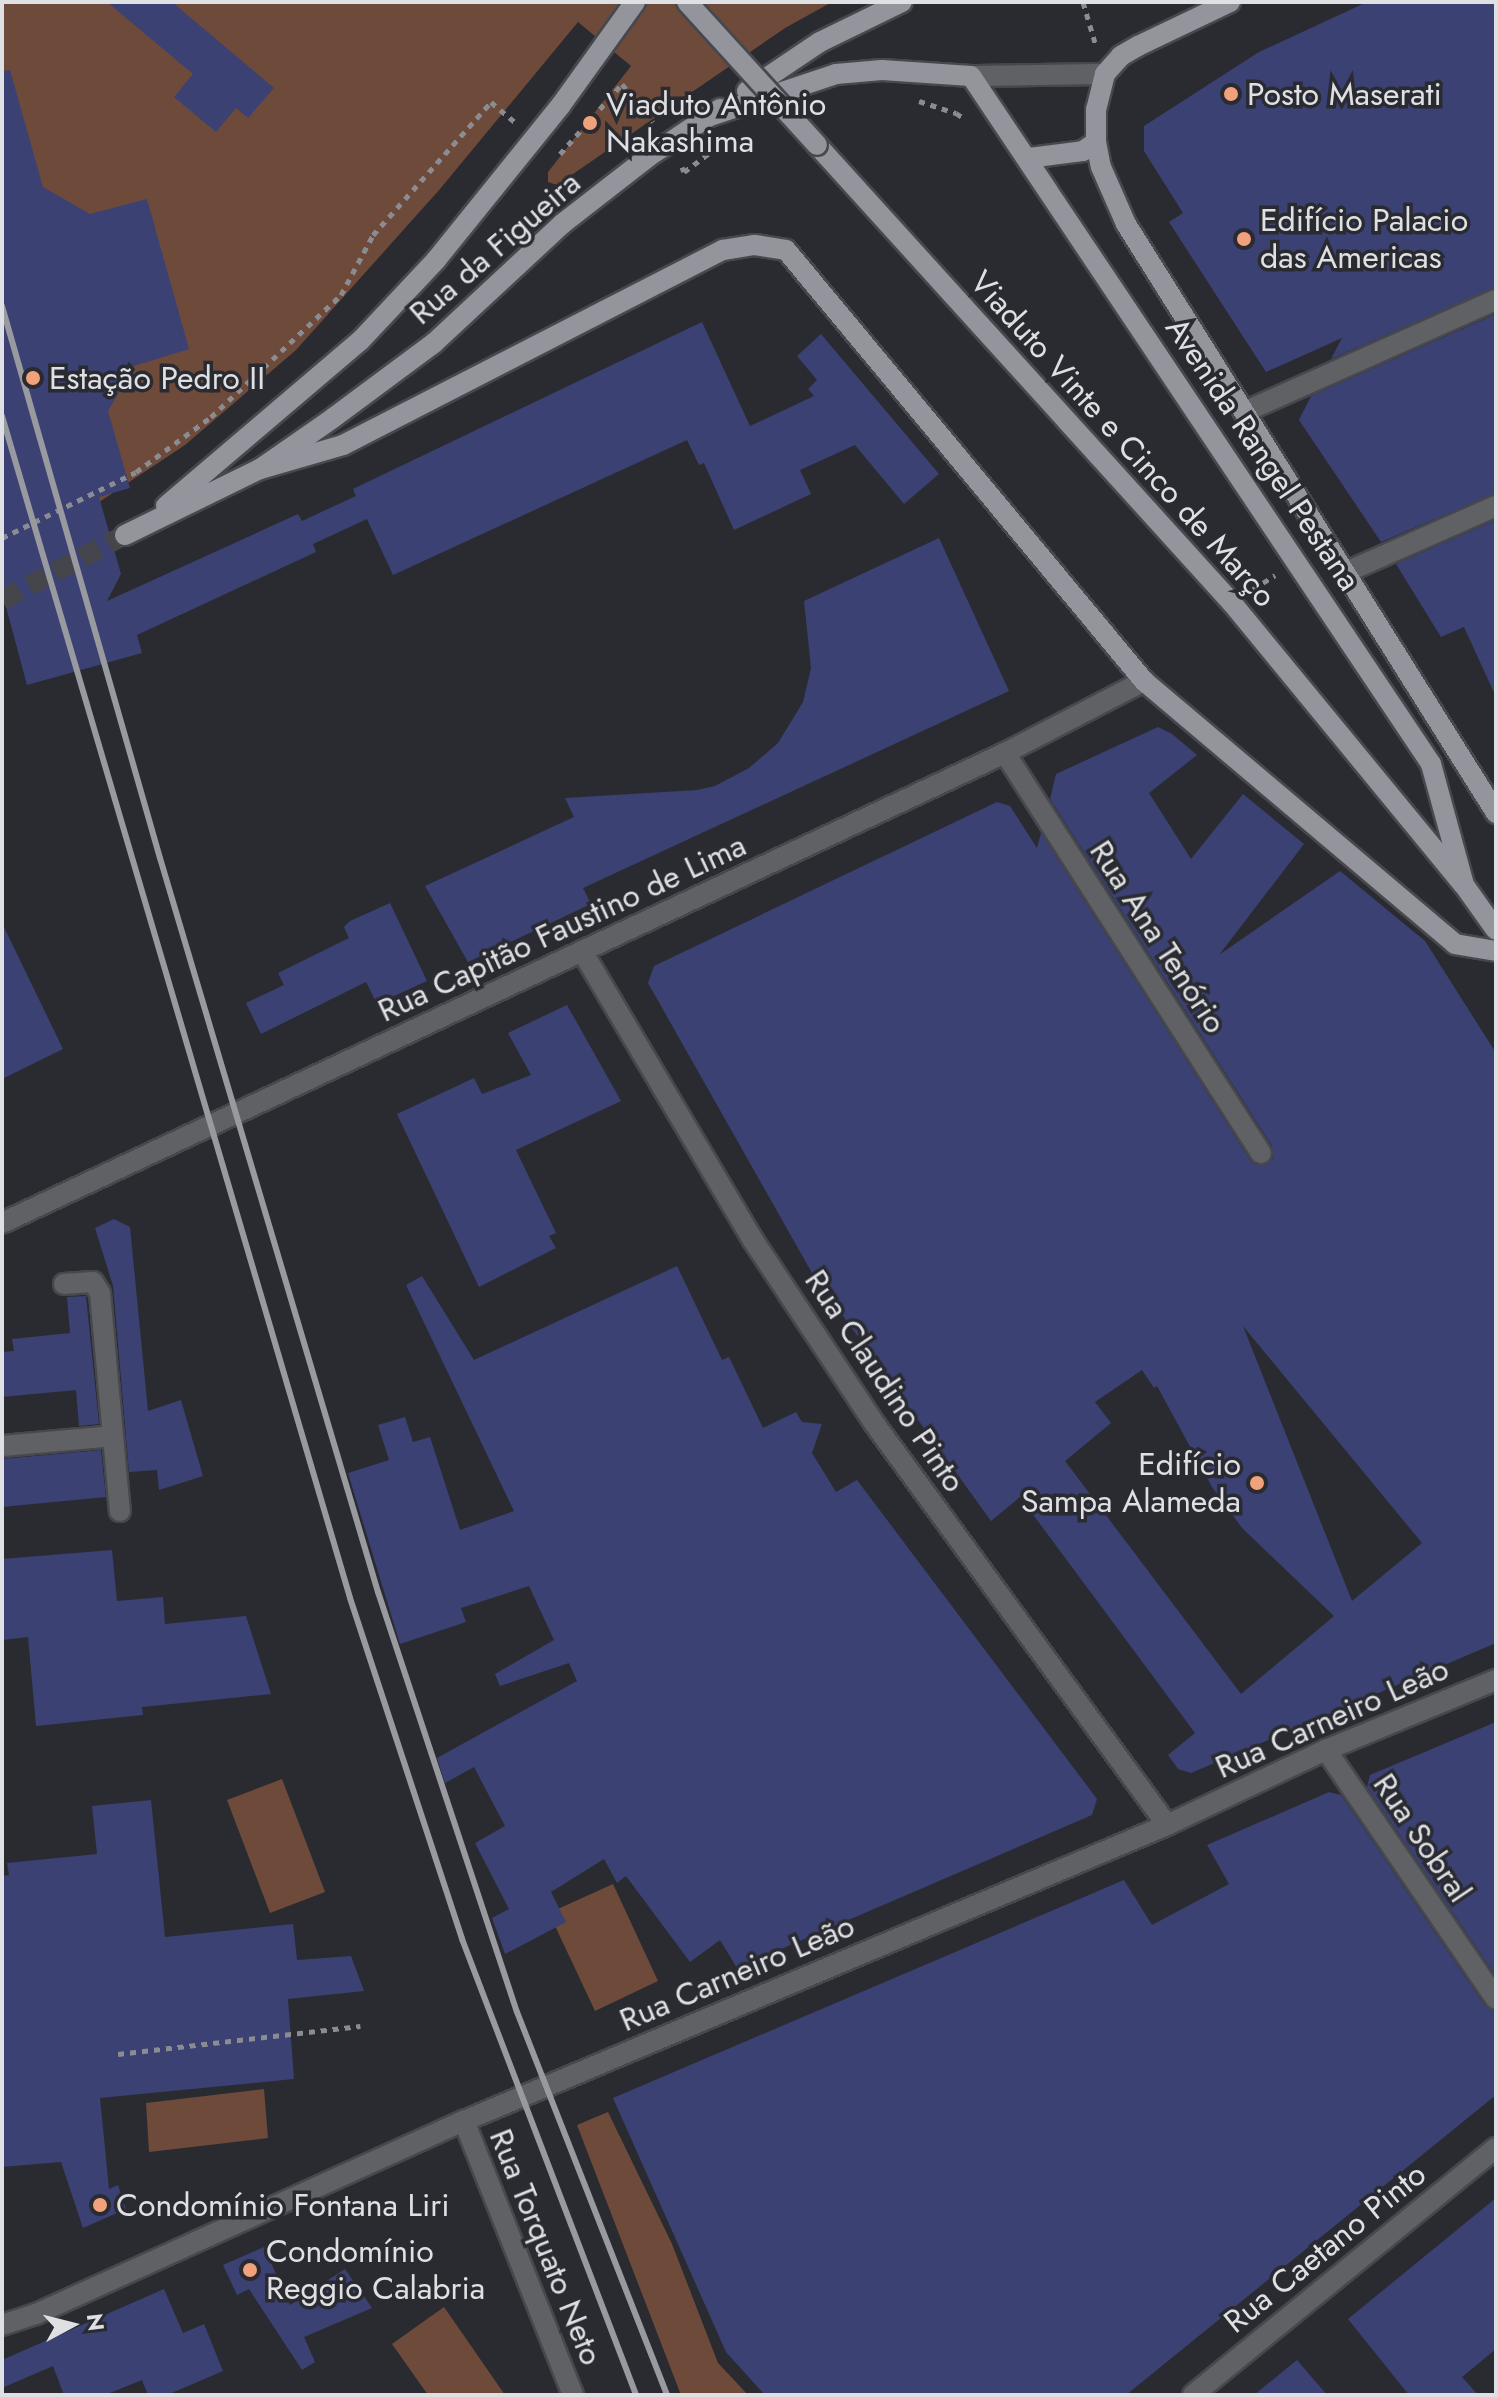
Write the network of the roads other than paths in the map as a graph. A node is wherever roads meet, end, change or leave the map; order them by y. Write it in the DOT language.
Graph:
graph roads {
  1 [pos="635,2"];
  2 [pos="687,2"];
  3 [pos="902,2"];
  4 [pos="1230,2"];
  5 [pos="1105,74"];
  6 [pos="971,76"];
  7 [pos="710,116"];
  8 [pos="1096,142"];
  9 [pos="1029,158"];
  10 [pos="1496,300"];
  11 [pos="1244,412"];
  12 [pos="260,469"];
  13 [pos="1496,506"];
  14 [pos="1344,573"];
  15 [pos="1144,681"];
  16 [pos="1005,753"];
  17 [pos="1496,813"];
  18 [pos="1464,885"];
  19 [pos="1496,930"];
  20 [pos="582,951"];
  21 [pos="1496,951"];
  22 [pos="1261,1153"];
  23 [pos="2,1223"];
  24 [pos="64,1284"];
  25 [pos="113,1436"];
  26 [pos="2,1446"];
  27 [pos="120,1511"];
  28 [pos="1496,1680"];
  29 [pos="1326,1750"];
  30 [pos="1167,1825"];
  31 [pos="1496,1999"];
  32 [pos="464,2121"];
  33 [pos="1496,2148"];
  34 [pos="2,2325"];
  35 [pos="573,2395"];
  36 [pos="1193,2395"];
  1 -- 12 [label="main road, Rua da Figueira"];
  2 -- 18 [label="main road, Viaduto Vinte e Cinco de Março, bridge"];
  3 -- 7 [label="main road, Rua da Figueira"];
  4 -- 5 [label="main road"];
  5 -- 6 [label="street"];
  5 -- 8 [label="main road, Avenida Rangel Pestana"];
  6 -- 7 [label="main road"];
  6 -- 9 [label="main road, Avenida Rangel Pestana"];
  7 -- 12 [label="main road, Rua da Figueira"];
  8 -- 9 [label="main road"];
  8 -- 11 [label="main road, Avenida Rangel Pestana"];
  9 -- 18 [label="main road, Avenida Rangel Pestana"];
  10 -- 11 [label="street"];
  11 -- 14 [label="main road, Avenida Rangel Pestana"];
  12 -- 15 [label="main road"];
  13 -- 14 [label="street"];
  14 -- 17 [label="main road, Avenida Rangel Pestana"];
  15 -- 16 [label="street, Rua Capitão Faustino de Lima"];
  15 -- 21 [label="main road"];
  16 -- 20 [label="street, Rua Capitão Faustino de Lima"];
  16 -- 22 [label="street, Rua Ana Tenório"];
  18 -- 19 [label="main road, Viaduto Vinte e Cinco de Março"];
  20 -- 23 [label="street, Rua Capitão Faustino de Lima"];
  20 -- 30 [label="street, Rua Claudino Pinto"];
  24 -- 25 [label="street"];
  25 -- 26 [label="street"];
  25 -- 27 [label="street"];
  28 -- 29 [label="street, Rua Carneiro Leão"];
  29 -- 30 [label="street, Rua Carneiro Leão"];
  29 -- 31 [label="street, Rua Sobral"];
  30 -- 32 [label="street, Rua Carneiro Leão"];
  32 -- 34 [label="street, Rua Carneiro Leão"];
  32 -- 35 [label="street, Rua Torquato Neto"];
  33 -- 36 [label="street, Rua Caetano Pinto"];
}
